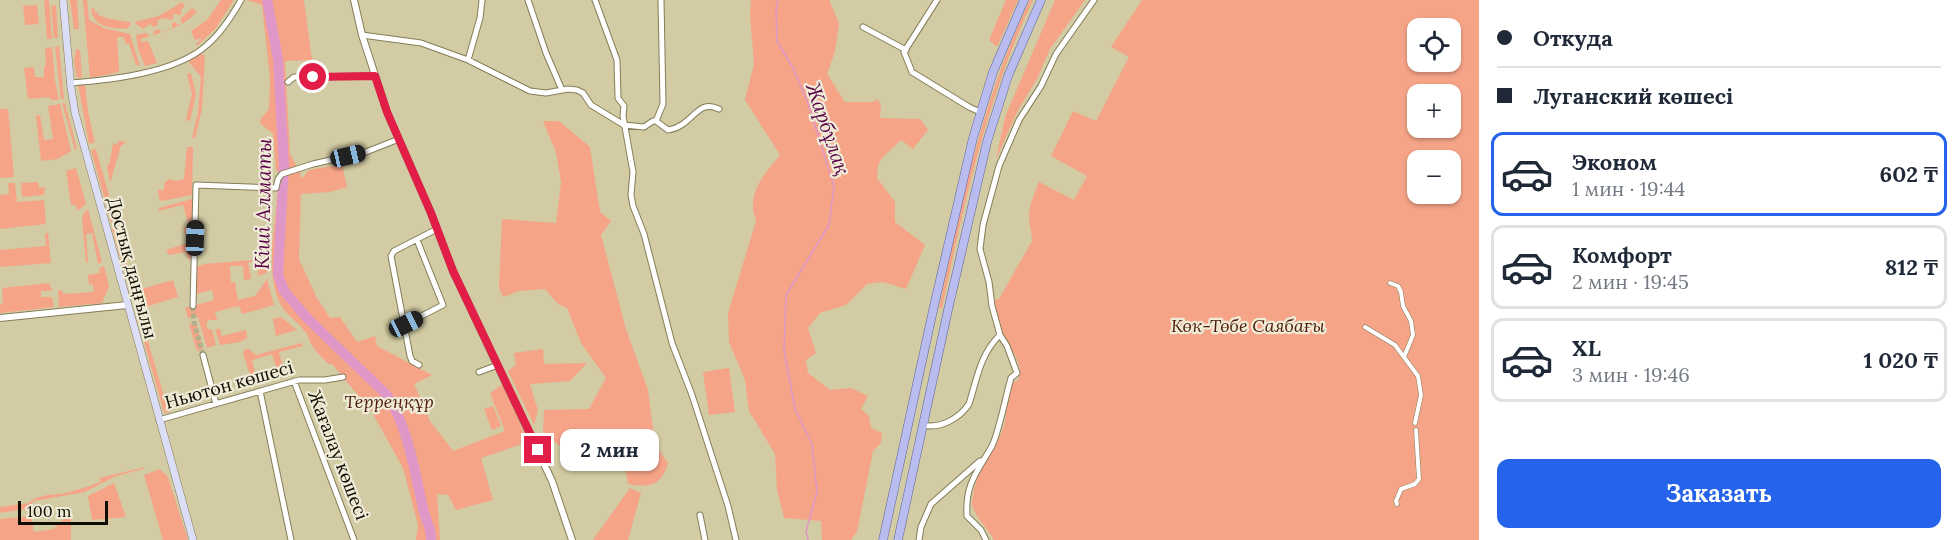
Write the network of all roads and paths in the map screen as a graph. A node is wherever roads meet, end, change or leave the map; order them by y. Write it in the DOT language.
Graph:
graph roads {
  1 [pos="63,0"];
  2 [pos="241,0"];
  3 [pos="354,0"];
  4 [pos="482,0"];
  5 [pos="528,0"];
  6 [pos="595,0"];
  7 [pos="662,0"];
  8 [pos="937,0"];
  9 [pos="1024,0"];
  10 [pos="1041,0"];
  11 [pos="1094,0"];
  12 [pos="863,27"];
  13 [pos="362,35"];
  14 [pos="906,50"];
  15 [pos="468,60"];
  16 [pos="375,76"];
  17 [pos="70,82"];
  18 [pos="288,82"];
  19 [pos="562,90"];
  20 [pos="719,109"];
  21 [pos="980,112"];
  22 [pos="656,121"];
  23 [pos="624,124"];
  24 [pos="399,139"];
  25 [pos="437,229"];
  26 [pos="417,240"];
  27 [pos="1390,283"];
  28 [pos="127,305"];
  29 [pos="193,306"];
  30 [pos="0,318"];
  31 [pos="406,324"];
  32 [pos="1365,327"];
  33 [pos="999,335"];
  34 [pos="203,355"];
  35 [pos="1404,357"];
  36 [pos="419,365"];
  37 [pos="498,365"];
  38 [pos="479,372"];
  39 [pos="343,377"];
  40 [pos="294,381"];
  41 [pos="260,391"];
  42 [pos="216,404"];
  43 [pos="159,420"];
  44 [pos="1415,423"];
  45 [pos="923,425"];
  46 [pos="1416,430"];
  47 [pos="983,458"];
  48 [pos="1397,504"];
  49 [pos="700,515"];
  50 [pos="193,540"];
  51 [pos="291,540"];
  52 [pos="354,540"];
  53 [pos="572,540"];
  54 [pos="705,540"];
  55 [pos="736,540"];
  56 [pos="883,540"];
  57 [pos="898,540"];
  58 [pos="919,540"];
  59 [pos="986,540"];
  1 -- 17 [label="main road, Достық даңғылы"];
  2 -- 17 [label="street"];
  3 -- 13 [label="street"];
  4 -- 15 [label="street"];
  5 -- 19 [label="street"];
  6 -- 23 [label="street"];
  7 -- 22 [label="street"];
  8 -- 14 [label="street"];
  9 -- 21 [label="main road"];
  10 -- 45 [label="main road"];
  11 -- 33 [label="street"];
  12 -- 14 [label="street"];
  13 -- 15 [label="street"];
  13 -- 16 [label="street"];
  14 -- 21 [label="street"];
  15 -- 19 [label="street"];
  16 -- 18 [label="street"];
  16 -- 24 [label="street"];
  17 -- 28 [label="main road, Достық даңғылы"];
  19 -- 23 [label="street"];
  20 -- 22 [label="street"];
  21 -- 56 [label="main road"];
  22 -- 23 [label="street"];
  23 -- 55 [label="street"];
  24 -- 25 [label="street"];
  24 -- 29 [label="street"];
  25 -- 26 [label="street"];
  25 -- 37 [label="street"];
  26 -- 31 [label="street"];
  26 -- 31 [label="street"];
  27 -- 35 [label="street"];
  28 -- 30 [label="street"];
  28 -- 43 [label="main road, Достық даңғылы"];
  31 -- 36 [label="street"];
  32 -- 35 [label="street"];
  33 -- 45 [label="street"];
  33 -- 47 [label="street"];
  34 -- 42 [label="street"];
  35 -- 44 [label="street"];
  37 -- 38 [label="street"];
  37 -- 53 [label="street"];
  39 -- 40 [label="street, Ньютон көшесі"];
  40 -- 41 [label="street, Ньютон көшесі"];
  40 -- 52 [label="street, Жағалау көшесі"];
  41 -- 42 [label="street, Ньютон көшесі"];
  41 -- 51 [label="street"];
  42 -- 43 [label="street, Ньютон көшесі"];
  43 -- 50 [label="main road, Достық даңғылы"];
  45 -- 57 [label="main road"];
  46 -- 48 [label="street"];
  47 -- 58 [label="street"];
  47 -- 59 [label="street"];
  49 -- 54 [label="street"];
}
